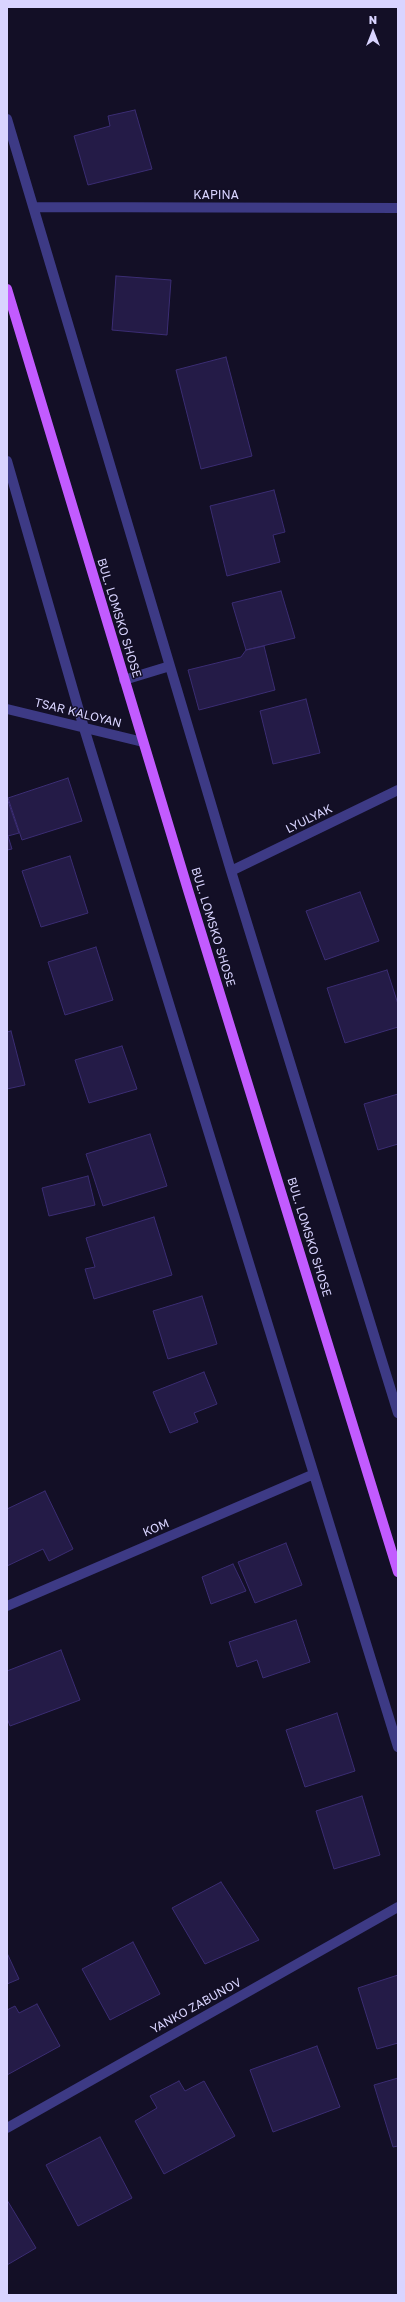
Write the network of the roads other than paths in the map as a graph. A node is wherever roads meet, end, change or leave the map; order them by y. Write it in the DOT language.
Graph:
graph roads {
  1 [pos="7,119"];
  2 [pos="34,207"];
  3 [pos="398,208"];
  4 [pos="7,289"];
  5 [pos="7,461"];
  6 [pos="170,666"];
  7 [pos="124,680"];
  8 [pos="7,709"];
  9 [pos="84,728"];
  10 [pos="143,742"];
  11 [pos="398,790"];
  12 [pos="231,871"];
  13 [pos="398,1413"];
  14 [pos="314,1474"];
  15 [pos="398,1572"];
  16 [pos="7,1606"];
  17 [pos="398,1747"];
  18 [pos="398,1907"];
  19 [pos="7,2128"];
  1 -- 2 [label="street"];
  2 -- 3 [label="street, KAPINA"];
  2 -- 6 [label="street"];
  4 -- 7 [label="main road, BUL. LOMSKO SHOSE"];
  5 -- 9 [label="street"];
  6 -- 7 [label="street"];
  6 -- 12 [label="street"];
  7 -- 10 [label="main road, BUL. LOMSKO SHOSE"];
  8 -- 9 [label="street, TSAR KALOYAN"];
  9 -- 10 [label="street, TSAR KALOYAN"];
  9 -- 14 [label="street"];
  10 -- 15 [label="main road, BUL. LOMSKO SHOSE"];
  11 -- 12 [label="street, LYULYAK"];
  12 -- 13 [label="street"];
  14 -- 16 [label="street, KOM"];
  14 -- 17 [label="street"];
  18 -- 19 [label="street, YANKO ZABUNOV"];
}
